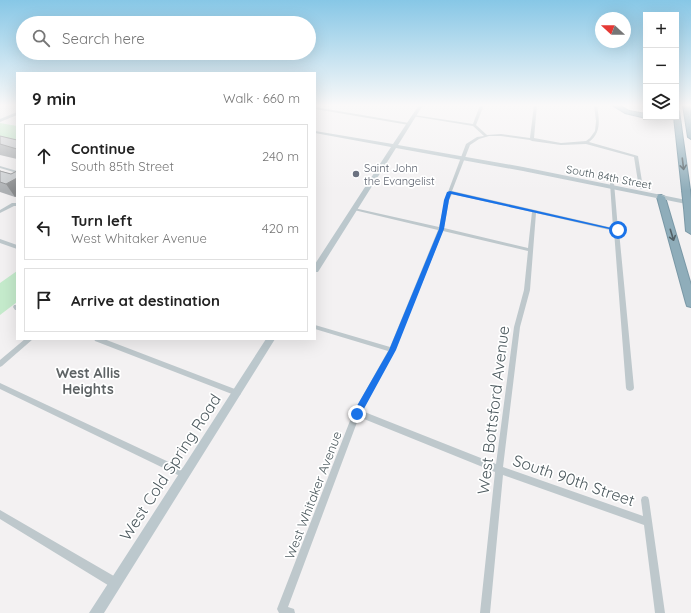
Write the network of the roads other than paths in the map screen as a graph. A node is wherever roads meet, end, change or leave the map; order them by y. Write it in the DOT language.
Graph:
graph roads {
  1 [pos="324,134"];
  2 [pos="402,134"];
  3 [pos="483,134"];
  4 [pos="533,134"];
  5 [pos="597,134"];
  6 [pos="679,134"];
  7 [pos="486,136"];
  8 [pos="532,140"];
  9 [pos="587,142"];
  10 [pos="394,146"];
  11 [pos="462,158"];
  12 [pos="0,167"];
  13 [pos="16,172"];
  14 [pos="612,186"];
  15 [pos="641,188"];
  16 [pos="450,192"];
  17 [pos="660,194"];
  18 [pos="688,194"];
  19 [pos="16,205"];
  20 [pos="690,206"];
  21 [pos="354,209"];
  22 [pos="534,211"];
  23 [pos="0,212"];
  24 [pos="441,229"];
  25 [pos="618,230"];
  26 [pos="691,231"];
  27 [pos="0,241"];
  28 [pos="16,247"];
  29 [pos="530,250"];
  30 [pos="316,268"];
  31 [pos="691,303"];
  32 [pos="316,327"];
  33 [pos="29,340"];
  34 [pos="100,340"];
  35 [pos="270,340"];
  36 [pos="392,350"];
  37 [pos="0,364"];
  38 [pos="0,386"];
  39 [pos="630,388"];
  40 [pos="237,393"];
  41 [pos="357,414"];
  42 [pos="499,470"];
  43 [pos="185,474"];
  44 [pos="645,500"];
  45 [pos="0,514"];
  46 [pos="648,522"];
  47 [pos="116,583"];
  48 [pos="286,611"];
  49 [pos="96,613"];
  50 [pos="485,613"];
  51 [pos="660,613"];
  1 -- 10 [label="street, South 84th Street"];
  2 -- 10 [label="street"];
  3 -- 7 [label="street"];
  4 -- 8 [label="street"];
  5 -- 9 [label="street"];
  6 -- 18 [label="highway, one-way"];
  7 -- 8 [label="street"];
  7 -- 11 [label="street, West Whitaker Avenue"];
  8 -- 9 [label="street"];
  9 -- 15 [label="street"];
  10 -- 11 [label="street, South 84th Street"];
  10 -- 21 [label="street"];
  11 -- 14 [label="street, South 84th Street"];
  11 -- 16 [label="street, West Whitaker Avenue"];
  12 -- 13 [label="street"];
  14 -- 15 [label="street, South 84th Street"];
  14 -- 17 [label="street, South 84th Street"];
  14 -- 25 [label="street"];
  15 -- 17 [label="street, South 84th Street"];
  16 -- 22 [label="street"];
  16 -- 24 [label="street, West Whitaker Avenue"];
  17 -- 18 [label="street, South 84th Street"];
  17 -- 20 [label="street, South 84th Street"];
  17 -- 31 [label="highway, one-way"];
  18 -- 20 [label="highway, bridge"];
  19 -- 23 [label="street"];
  20 -- 26 [label="highway"];
  21 -- 24 [label="street"];
  21 -- 30 [label="street"];
  22 -- 25 [label="street"];
  22 -- 29 [label="street, West Bottsford Avenue"];
  24 -- 29 [label="street"];
  24 -- 36 [label="street, West Whitaker Avenue"];
  25 -- 39 [label="street"];
  27 -- 28 [label="street"];
  29 -- 42 [label="street, West Bottsford Avenue"];
  32 -- 36 [label="street"];
  33 -- 37 [label="street"];
  34 -- 40 [label="street"];
  35 -- 40 [label="street, West Cold Spring Road"];
  36 -- 41 [label="street, West Whitaker Avenue"];
  38 -- 43 [label="street"];
  40 -- 43 [label="street, West Cold Spring Road"];
  41 -- 42 [label="street, South 90th Street"];
  41 -- 48 [label="street, West Whitaker Avenue"];
  42 -- 46 [label="street, South 90th Street"];
  42 -- 50 [label="street, West Bottsford Avenue"];
  43 -- 47 [label="street, West Cold Spring Road"];
  44 -- 46 [label="street"];
  45 -- 47 [label="street"];
  46 -- 51 [label="street"];
  47 -- 49 [label="street, West Cold Spring Road"];
}
